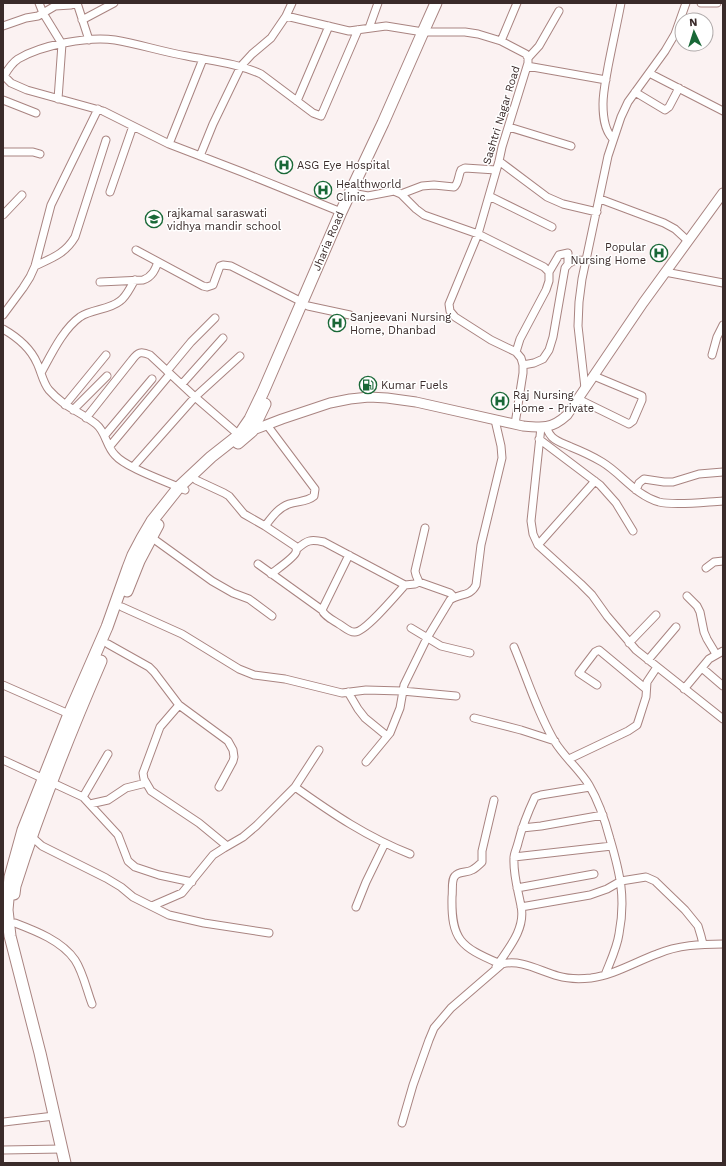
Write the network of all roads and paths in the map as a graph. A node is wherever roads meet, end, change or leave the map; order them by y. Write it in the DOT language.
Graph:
graph roads {
  1 [pos="39,3"];
  2 [pos="77,3"];
  3 [pos="114,3"];
  4 [pos="292,3"];
  5 [pos="378,3"];
  6 [pos="436,3"];
  7 [pos="443,3"];
  8 [pos="517,3"];
  9 [pos="622,3"];
  10 [pos="686,3"];
  11 [pos="701,3"];
  12 [pos="717,3"];
  13 [pos="559,11"];
  14 [pos="43,13"];
  15 [pos="286,16"];
  16 [pos="82,20"];
  17 [pos="3,26"];
  18 [pos="329,26"];
  19 [pos="369,28"];
  20 [pos="358,30"];
  21 [pos="426,32"];
  22 [pos="89,40"];
  23 [pos="501,41"];
  24 [pos="62,44"];
  25 [pos="528,58"];
  26 [pos="203,59"];
  27 [pos="241,66"];
  28 [pos="527,66"];
  29 [pos="649,73"];
  30 [pos="4,75"];
  31 [pos="606,80"];
  32 [pos="679,88"];
  33 [pos="635,92"];
  34 [pos="58,99"];
  35 [pos="3,100"];
  36 [pos="297,101"];
  37 [pos="98,109"];
  38 [pos="723,111"];
  39 [pos="36,113"];
  40 [pos="133,126"];
  41 [pos="509,127"];
  42 [pos="613,139"];
  43 [pos="106,140"];
  44 [pos="169,144"];
  45 [pos="571,146"];
  46 [pos="3,152"];
  47 [pos="40,154"];
  48 [pos="200,156"];
  49 [pos="499,161"];
  50 [pos="496,170"];
  51 [pos="110,192"];
  52 [pos="354,192"];
  53 [pos="401,194"];
  54 [pos="22,195"];
  55 [pos="489,196"];
  56 [pos="600,199"];
  57 [pos="722,199"];
  58 [pos="341,212"];
  59 [pos="597,212"];
  60 [pos="3,215"];
  61 [pos="552,227"];
  62 [pos="478,234"];
  63 [pos="688,241"];
  64 [pos="136,250"];
  65 [pos="586,260"];
  66 [pos="158,262"];
  67 [pos="568,263"];
  68 [pos="34,266"];
  69 [pos="548,272"];
  70 [pos="665,272"];
  71 [pos="134,280"];
  72 [pos="100,282"];
  73 [pos="723,283"];
  74 [pos="305,304"];
  75 [pos="3,315"];
  76 [pos="350,315"];
  77 [pos="214,318"];
  78 [pos="723,325"];
  79 [pos="3,329"];
  80 [pos="223,338"];
  81 [pos="516,352"];
  82 [pos="106,355"];
  83 [pos="712,355"];
  84 [pos="240,356"];
  85 [pos="523,365"];
  86 [pos="169,372"];
  87 [pos="41,373"];
  88 [pos="107,376"];
  89 [pos="594,376"];
  90 [pos="152,379"];
  91 [pos="182,384"];
  92 [pos="585,388"];
  93 [pos="195,397"];
  94 [pos="578,399"];
  95 [pos="65,406"];
  96 [pos="73,410"];
  97 [pos="86,418"];
  98 [pos="495,420"];
  99 [pos="515,424"];
  100 [pos="267,425"];
  101 [pos="544,427"];
  102 [pos="252,431"];
  103 [pos="105,435"];
  104 [pos="239,435"];
  105 [pos="539,439"];
  106 [pos="110,446"];
  107 [pos="133,467"];
  108 [pos="723,472"];
  109 [pos="196,480"];
  110 [pos="595,481"];
  111 [pos="182,488"];
  112 [pos="636,490"];
  113 [pos="723,501"];
  114 [pos="265,526"];
  115 [pos="425,528"];
  116 [pos="633,531"];
  117 [pos="151,536"];
  118 [pos="538,545"];
  119 [pos="297,549"];
  120 [pos="348,555"];
  121 [pos="723,561"];
  122 [pos="258,564"];
  123 [pos="706,568"];
  124 [pos="271,574"];
  125 [pos="419,582"];
  126 [pos="405,585"];
  127 [pos="688,596"];
  128 [pos="454,597"];
  129 [pos="322,610"];
  130 [pos="118,611"];
  131 [pos="656,615"];
  132 [pos="272,616"];
  133 [pos="111,628"];
  134 [pos="411,628"];
  135 [pos="676,628"];
  136 [pos="428,638"];
  137 [pos="630,643"];
  138 [pos="108,644"];
  139 [pos="514,647"];
  140 [pos="470,653"];
  141 [pos="720,653"];
  142 [pos="648,660"];
  143 [pos="657,667"];
  144 [pos="702,668"];
  145 [pos="3,685"];
  146 [pos="596,685"];
  147 [pos="723,686"];
  148 [pos="646,689"];
  149 [pos="684,689"];
  150 [pos="348,692"];
  151 [pos="402,692"];
  152 [pos="456,696"];
  153 [pos="179,705"];
  154 [pos="723,708"];
  155 [pos="69,714"];
  156 [pos="720,717"];
  157 [pos="474,718"];
  158 [pos="387,736"];
  159 [pos="555,741"];
  160 [pos="319,750"];
  161 [pos="108,754"];
  162 [pos="569,759"];
  163 [pos="3,760"];
  164 [pos="366,762"];
  165 [pos="48,781"];
  166 [pos="146,783"];
  167 [pos="219,787"];
  168 [pos="295,787"];
  169 [pos="590,787"];
  170 [pos="83,797"];
  171 [pos="494,800"];
  172 [pos="90,804"];
  173 [pos="603,815"];
  174 [pos="522,828"];
  175 [pos="32,837"];
  176 [pos="384,843"];
  177 [pos="227,846"];
  178 [pos="612,846"];
  179 [pos="410,854"];
  180 [pos="514,857"];
  181 [pos="594,874"];
  182 [pos="621,881"];
  183 [pos="192,882"];
  184 [pos="517,888"];
  185 [pos="152,906"];
  186 [pos="356,907"];
  187 [pos="522,907"];
  188 [pos="15,923"];
  189 [pos="269,933"];
  190 [pos="703,944"];
  191 [pos="723,944"];
  192 [pos="498,964"];
  193 [pos="493,972"];
  194 [pos="605,975"];
  195 [pos="92,1004"];
  196 [pos="54,1116"];
  197 [pos="4,1122"];
  198 [pos="402,1122"];
  199 [pos="62,1149"];
  200 [pos="3,1150"];
  201 [pos="65,1163"];
  202 [pos="71,1163"];
  1 -- 14 [label="street"];
  2 -- 14 [label="street"];
  2 -- 16 [label="street"];
  3 -- 16 [label="street"];
  4 -- 15 [label="street"];
  5 -- 19 [label="street"];
  6 -- 21 [label="highway, Jharia Road"];
  7 -- 21 [label="highway, Jharia Road"];
  8 -- 23 [label="street"];
  9 -- 31 [label="street"];
  10 -- 29 [label="street"];
  11 -- 12 [label="street"];
  13 -- 25 [label="street"];
  14 -- 17 [label="street"];
  14 -- 24 [label="street"];
  15 -- 18 [label="street, Sashtri Nagar Road"];
  15 -- 27 [label="street"];
  16 -- 22 [label="street"];
  18 -- 20 [label="street, Sashtri Nagar Road"];
  18 -- 36 [label="street"];
  19 -- 20 [label="street, Sashtri Nagar Road"];
  19 -- 21 [label="street, Sashtri Nagar Road"];
  20 -- 36 [label="street"];
  21 -- 23 [label="street, Sashtri Nagar Road"];
  21 -- 52 [label="highway, Jharia Road"];
  22 -- 24 [label="street"];
  22 -- 26 [label="street"];
  23 -- 25 [label="street, Sashtri Nagar Road"];
  24 -- 30 [label="street"];
  24 -- 34 [label="street"];
  25 -- 28 [label="street, Sashtri Nagar Road"];
  26 -- 27 [label="street"];
  26 -- 44 [label="street"];
  27 -- 36 [label="street"];
  27 -- 48 [label="street"];
  28 -- 31 [label="street"];
  28 -- 41 [label="street, Sashtri Nagar Road"];
  29 -- 32 [label="street"];
  29 -- 33 [label="street"];
  30 -- 34 [label="street"];
  31 -- 42 [label="street"];
  32 -- 33 [label="street"];
  32 -- 38 [label="street"];
  33 -- 42 [label="street"];
  34 -- 37 [label="street"];
  35 -- 39 [label="street"];
  37 -- 40 [label="street"];
  37 -- 68 [label="street"];
  40 -- 44 [label="street"];
  40 -- 51 [label="street"];
  41 -- 45 [label="street"];
  41 -- 49 [label="street, Sashtri Nagar Road"];
  42 -- 56 [label="street"];
  43 -- 68 [label="street"];
  44 -- 48 [label="street"];
  46 -- 47 [label="street"];
  48 -- 58 [label="street"];
  49 -- 50 [label="street, Sashtri Nagar Road"];
  49 -- 59 [label="street"];
  50 -- 53 [label="street"];
  50 -- 55 [label="street, Sashtri Nagar Road"];
  52 -- 53 [label="street"];
  52 -- 58 [label="highway, Jharia Road"];
  52 -- 74 [label="highway, Jharia Road"];
  53 -- 62 [label="street"];
  54 -- 60 [label="street"];
  55 -- 61 [label="street"];
  55 -- 62 [label="street, Sashtri Nagar Road"];
  56 -- 59 [label="street"];
  56 -- 63 [label="street"];
  57 -- 63 [label="main road"];
  58 -- 74 [label="highway, Jharia Road"];
  59 -- 65 [label="street"];
  62 -- 69 [label="street"];
  62 -- 81 [label="street, Sashtri Nagar Road"];
  63 -- 70 [label="main road"];
  64 -- 66 [label="street"];
  65 -- 67 [label="street"];
  65 -- 92 [label="street"];
  66 -- 71 [label="street"];
  66 -- 74 [label="street"];
  67 -- 69 [label="street"];
  67 -- 85 [label="street"];
  68 -- 75 [label="street"];
  69 -- 81 [label="street"];
  70 -- 73 [label="street"];
  70 -- 89 [label="main road"];
  71 -- 72 [label="street"];
  71 -- 87 [label="street"];
  74 -- 76 [label="street"];
  74 -- 102 [label="highway, Jharia Road"];
  74 -- 104 [label="highway, Jharia Road"];
  77 -- 86 [label="street"];
  78 -- 83 [label="street"];
  79 -- 87 [label="street"];
  80 -- 91 [label="street"];
  81 -- 85 [label="street"];
  82 -- 95 [label="street"];
  84 -- 93 [label="street"];
  85 -- 99 [label="street"];
  86 -- 91 [label="street"];
  86 -- 97 [label="street"];
  86 -- 106 [label="street"];
  87 -- 95 [label="street"];
  88 -- 96 [label="street"];
  89 -- 92 [label="main road"];
  89 -- 94 [label="street"];
  90 -- 103 [label="street"];
  91 -- 93 [label="street"];
  92 -- 94 [label="main road"];
  93 -- 104 [label="street"];
  93 -- 107 [label="street"];
  94 -- 101 [label="main road"];
  95 -- 96 [label="street"];
  96 -- 97 [label="street"];
  97 -- 103 [label="street"];
  98 -- 99 [label="main road"];
  98 -- 100 [label="main road"];
  98 -- 128 [label="street"];
  99 -- 101 [label="main road"];
  100 -- 102 [label="main road"];
  100 -- 114 [label="street"];
  101 -- 105 [label="street"];
  101 -- 112 [label="street"];
  102 -- 104 [label="main road"];
  102 -- 109 [label="highway"];
  103 -- 106 [label="street"];
  104 -- 111 [label="highway, Jharia Road"];
  105 -- 110 [label="street"];
  105 -- 118 [label="street"];
  106 -- 107 [label="street"];
  107 -- 111 [label="street"];
  108 -- 112 [label="street"];
  109 -- 111 [label="highway"];
  109 -- 114 [label="street"];
  110 -- 116 [label="street"];
  110 -- 118 [label="street"];
  111 -- 117 [label="highway"];
  111 -- 130 [label="highway"];
  112 -- 113 [label="street"];
  114 -- 119 [label="street"];
  115 -- 125 [label="street"];
  117 -- 130 [label="highway"];
  117 -- 132 [label="street"];
  118 -- 137 [label="street"];
  119 -- 120 [label="street"];
  119 -- 124 [label="street"];
  120 -- 126 [label="street"];
  120 -- 129 [label="street"];
  121 -- 123 [label="street"];
  122 -- 124 [label="street"];
  124 -- 129 [label="street"];
  125 -- 126 [label="street"];
  125 -- 128 [label="street"];
  126 -- 129 [label="street"];
  127 -- 141 [label="street"];
  128 -- 136 [label="street"];
  130 -- 133 [label="highway"];
  130 -- 150 [label="street"];
  131 -- 137 [label="street"];
  133 -- 138 [label="highway"];
  133 -- 155 [label="highway"];
  134 -- 136 [label="street"];
  135 -- 142 [label="street"];
  136 -- 140 [label="street"];
  136 -- 151 [label="street"];
  137 -- 142 [label="street"];
  138 -- 153 [label="street"];
  138 -- 165 [label="highway"];
  139 -- 159 [label="street"];
  141 -- 144 [label="street"];
  142 -- 143 [label="street"];
  143 -- 148 [label="street"];
  143 -- 149 [label="street"];
  144 -- 147 [label="street"];
  144 -- 149 [label="street"];
  145 -- 155 [label="street"];
  146 -- 148 [label="street"];
  148 -- 162 [label="street"];
  149 -- 156 [label="street"];
  150 -- 151 [label="street"];
  150 -- 158 [label="street"];
  151 -- 152 [label="street"];
  151 -- 158 [label="street"];
  153 -- 166 [label="street"];
  153 -- 167 [label="street"];
  154 -- 156 [label="street"];
  155 -- 165 [label="highway"];
  157 -- 159 [label="street"];
  158 -- 164 [label="street"];
  159 -- 162 [label="street"];
  160 -- 168 [label="street"];
  161 -- 170 [label="street"];
  162 -- 169 [label="street"];
  163 -- 165 [label="street"];
  165 -- 170 [label="street"];
  165 -- 175 [label="highway"];
  165 -- 196 [label="highway"];
  166 -- 172 [label="street"];
  166 -- 177 [label="street"];
  168 -- 176 [label="street"];
  168 -- 177 [label="street"];
  169 -- 173 [label="street"];
  169 -- 174 [label="street"];
  170 -- 172 [label="street"];
  171 -- 192 [label="street"];
  172 -- 183 [label="street"];
  173 -- 174 [label="street"];
  173 -- 178 [label="street"];
  174 -- 180 [label="street"];
  175 -- 185 [label="street"];
  175 -- 188 [label="highway"];
  176 -- 179 [label="street"];
  176 -- 186 [label="street"];
  177 -- 183 [label="street"];
  178 -- 180 [label="street"];
  178 -- 182 [label="street"];
  180 -- 184 [label="street"];
  181 -- 184 [label="street"];
  182 -- 187 [label="street"];
  182 -- 190 [label="street"];
  182 -- 194 [label="street"];
  183 -- 185 [label="street"];
  184 -- 187 [label="street"];
  185 -- 189 [label="street"];
  187 -- 192 [label="street"];
  188 -- 195 [label="street"];
  188 -- 202 [label="highway"];
  190 -- 191 [label="street"];
  190 -- 194 [label="street"];
  192 -- 193 [label="street"];
  193 -- 194 [label="street"];
  193 -- 198 [label="street"];
  196 -- 197 [label="street"];
  196 -- 199 [label="highway"];
  199 -- 200 [label="street"];
  199 -- 201 [label="highway"];
}
